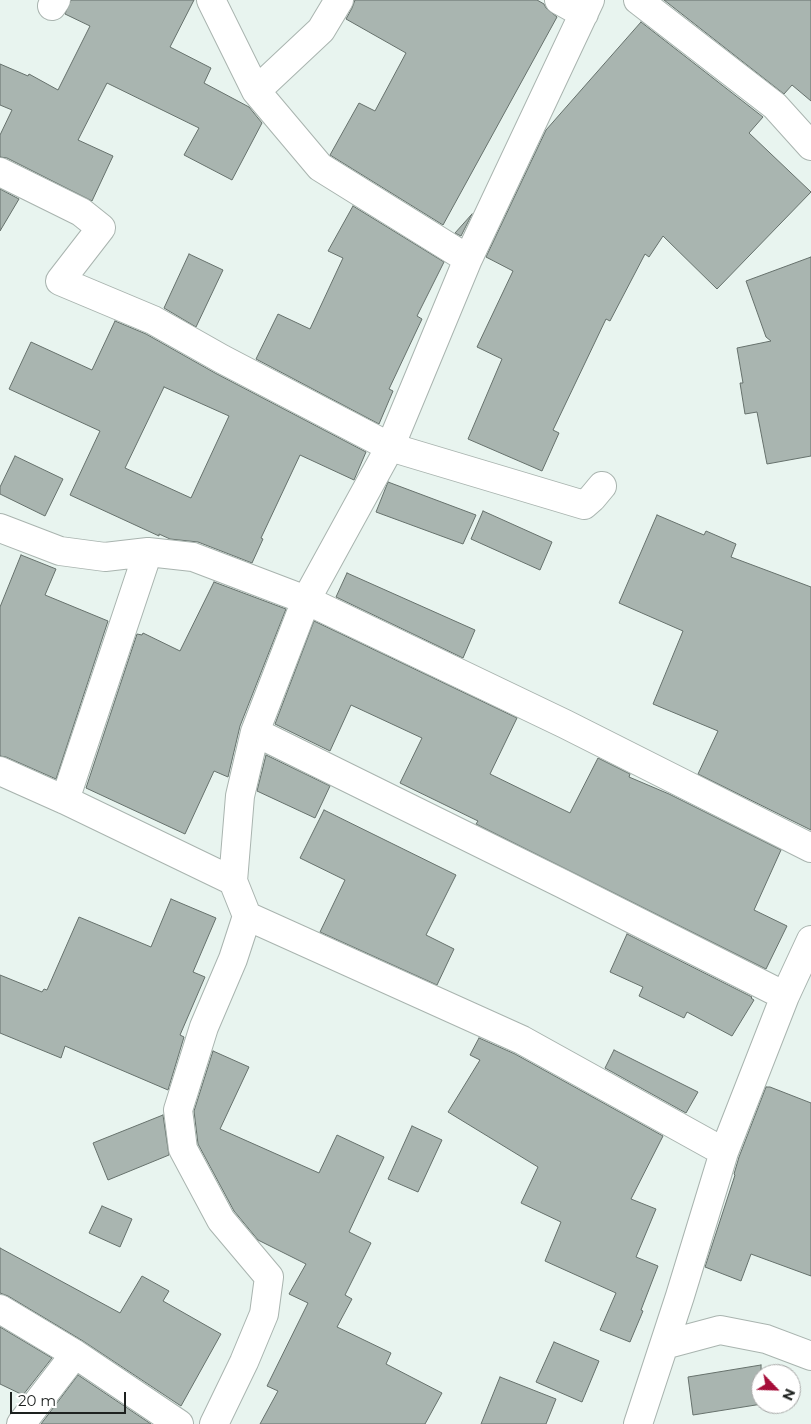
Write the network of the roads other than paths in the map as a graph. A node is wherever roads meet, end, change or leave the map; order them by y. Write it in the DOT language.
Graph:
graph roads {
  1 [pos="211,0"];
  2 [pos="339,0"];
  3 [pos="558,0"];
  4 [pos="638,0"];
  5 [pos="587,7"];
  6 [pos="256,91"];
  7 [pos="811,146"];
  8 [pos="0,172"];
  9 [pos="468,259"];
  10 [pos="390,447"];
  11 [pos="602,486"];
  12 [pos="0,528"];
  13 [pos="148,552"];
  14 [pos="306,600"];
  15 [pos="255,732"];
  16 [pos="0,771"];
  17 [pos="65,800"];
  18 [pos="811,848"];
  19 [pos="233,882"];
  20 [pos="247,916"];
  21 [pos="810,944"];
  22 [pos="785,996"];
  23 [pos="724,1152"];
  24 [pos="0,1309"];
  25 [pos="664,1345"];
  26 [pos="75,1354"];
  27 [pos="811,1356"];
  28 [pos="21,1424"];
  29 [pos="180,1424"];
  30 [pos="214,1424"];
  31 [pos="638,1424"];
  1 -- 6 [label="street"];
  2 -- 6 [label="street"];
  3 -- 5 [label="street"];
  4 -- 7 [label="street"];
  5 -- 9 [label="street"];
  6 -- 9 [label="street"];
  8 -- 10 [label="street"];
  9 -- 10 [label="street"];
  10 -- 11 [label="street"];
  10 -- 14 [label="street"];
  12 -- 13 [label="street"];
  13 -- 14 [label="street"];
  13 -- 17 [label="street"];
  14 -- 15 [label="street"];
  14 -- 18 [label="street"];
  15 -- 19 [label="street"];
  15 -- 22 [label="street"];
  16 -- 17 [label="street"];
  17 -- 19 [label="street"];
  19 -- 20 [label="street"];
  20 -- 23 [label="street"];
  20 -- 30 [label="street"];
  21 -- 22 [label="street"];
  22 -- 23 [label="street"];
  23 -- 25 [label="street"];
  24 -- 26 [label="street"];
  25 -- 27 [label="street"];
  25 -- 31 [label="street"];
  26 -- 28 [label="street"];
  26 -- 29 [label="street"];
}
